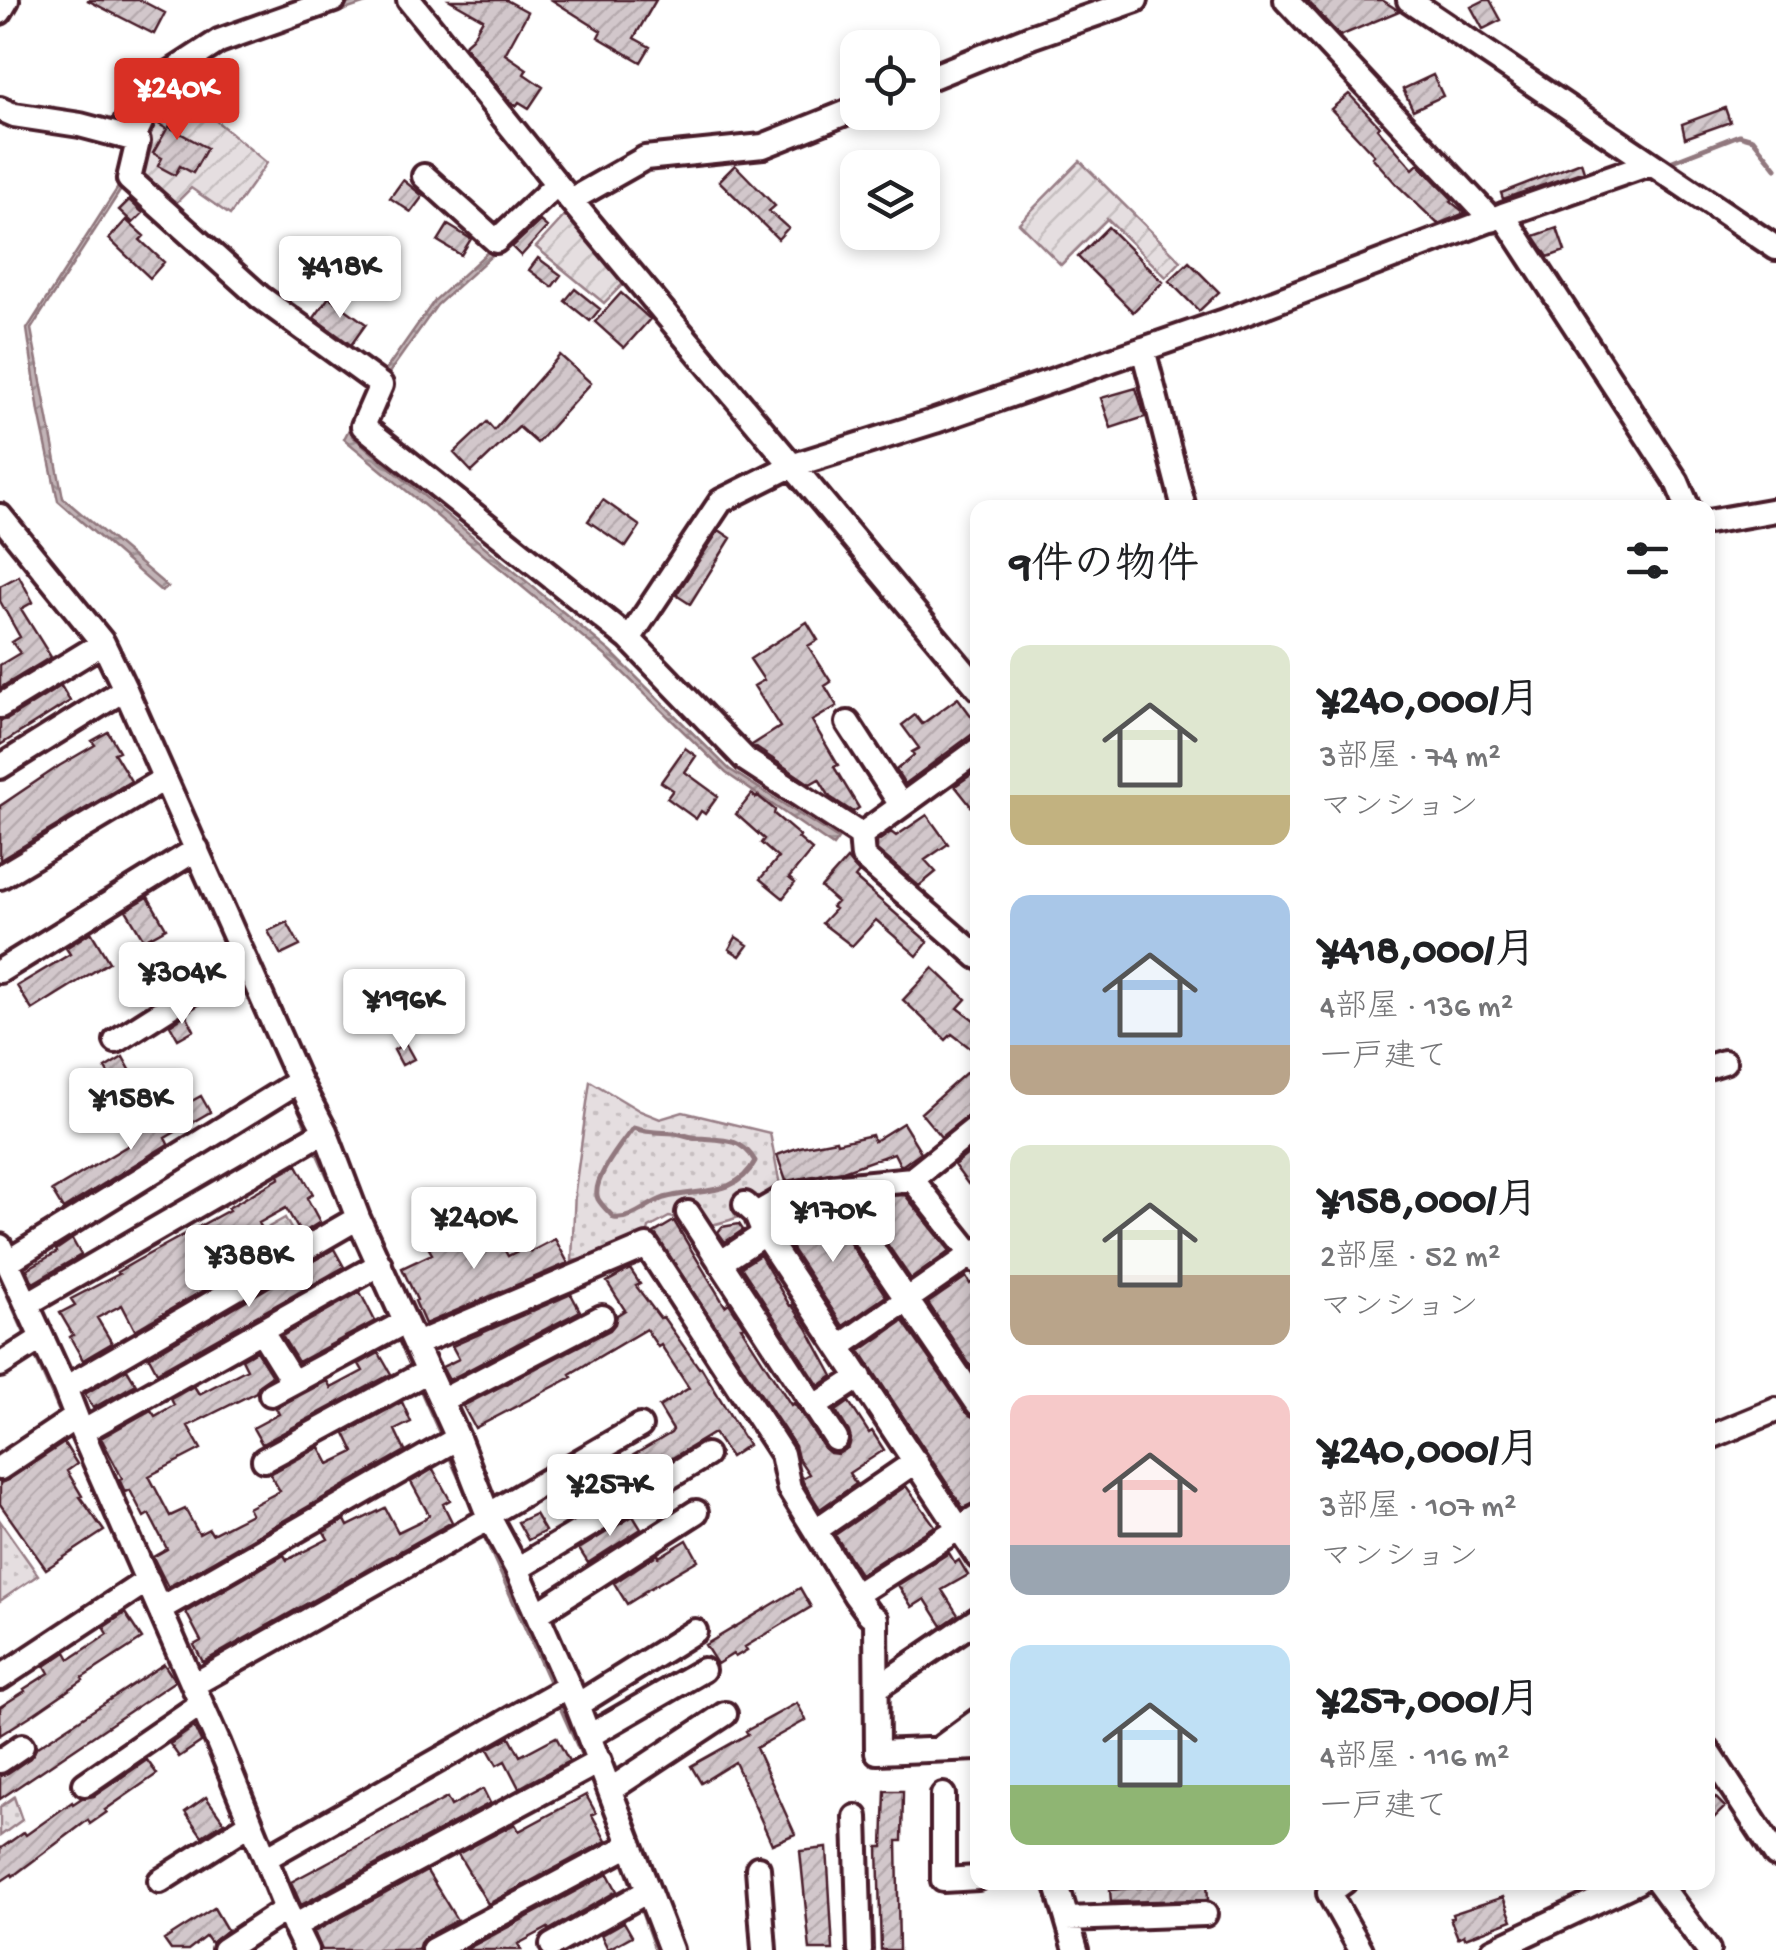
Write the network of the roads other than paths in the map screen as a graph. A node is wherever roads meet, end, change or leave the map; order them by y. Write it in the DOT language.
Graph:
graph roads {
  1 [pos="334,0"];
  2 [pos="409,0"];
  3 [pos="1136,0"];
  4 [pos="1286,0"];
  5 [pos="1409,0"];
  6 [pos="940,74"];
  7 [pos="0,109"];
  8 [pos="840,115"];
  9 [pos="132,139"];
  10 [pos="1649,164"];
  11 [pos="424,176"];
  12 [pos="564,192"];
  13 [pos="1498,218"];
  14 [pos="1776,248"];
  15 [pos="1143,349"];
  16 [pos="791,466"];
  17 [pos="1182,500"];
  18 [pos="1685,500"];
  19 [pos="1776,510"];
  20 [pos="0,516"];
  21 [pos="1715,521"];
  22 [pos="629,640"];
  23 [pos="96,647"];
  24 [pos="970,679"];
  25 [pos="118,693"];
  26 [pos="0,706"];
  27 [pos="848,723"];
  28 [pos="970,756"];
  29 [pos="0,767"];
  30 [pos="158,783"];
  31 [pos="901,805"];
  32 [pos="860,835"];
  33 [pos="191,853"];
  34 [pos="0,877"];
  35 [pos="970,950"];
  36 [pos="239,964"];
  37 [pos="0,972"];
  38 [pos="116,1041"];
  39 [pos="290,1087"];
  40 [pos="324,1132"];
  41 [pos="970,1132"];
  42 [pos="912,1179"];
  43 [pos="830,1187"];
  44 [pos="688,1213"];
  45 [pos="754,1216"];
  46 [pos="352,1222"];
  47 [pos="970,1248"];
  48 [pos="4,1254"];
  49 [pos="970,1259"];
  50 [pos="720,1263"];
  51 [pos="373,1268"];
  52 [pos="908,1299"];
  53 [pos="27,1304"];
  54 [pos="602,1317"];
  55 [pos="398,1326"];
  56 [pos="262,1332"];
  57 [pos="35,1343"];
  58 [pos="416,1344"];
  59 [pos="840,1348"];
  60 [pos="0,1366"];
  61 [pos="421,1375"];
  62 [pos="860,1378"];
  63 [pos="293,1382"];
  64 [pos="970,1387"];
  65 [pos="65,1388"];
  66 [pos="271,1394"];
  67 [pos="441,1401"];
  68 [pos="814,1407"];
  69 [pos="1776,1410"];
  70 [pos="72,1424"];
  71 [pos="640,1426"];
  72 [pos="1715,1435"];
  73 [pos="836,1440"];
  74 [pos="451,1443"];
  75 [pos="706,1455"];
  76 [pos="264,1460"];
  77 [pos="916,1461"];
  78 [pos="0,1468"];
  79 [pos="696,1512"];
  80 [pos="481,1522"];
  81 [pos="968,1522"];
  82 [pos="816,1530"];
  83 [pos="517,1569"];
  84 [pos="141,1584"];
  85 [pos="856,1594"];
  86 [pos="160,1609"];
  87 [pos="538,1614"];
  88 [pos="970,1623"];
  89 [pos="695,1631"];
  90 [pos="703,1670"];
  91 [pos="0,1678"];
  92 [pos="876,1688"];
  93 [pos="566,1694"];
  94 [pos="195,1702"];
  95 [pos="724,1714"];
  96 [pos="970,1726"];
  97 [pos="589,1736"];
  98 [pos="22,1746"];
  99 [pos="940,1748"];
  100 [pos="970,1748"];
  101 [pos="0,1761"];
  102 [pos="1715,1762"];
  103 [pos="594,1765"];
  104 [pos="84,1784"];
  105 [pos="610,1790"];
  106 [pos="943,1795"];
  107 [pos="856,1817"];
  108 [pos="246,1826"];
  109 [pos="624,1848"];
  110 [pos="1776,1855"];
  111 [pos="266,1858"];
  112 [pos="758,1868"];
  113 [pos="970,1878"];
  114 [pos="160,1881"];
  115 [pos="1058,1890"];
  116 [pos="1332,1890"];
  117 [pos="1620,1890"];
  118 [pos="1663,1890"];
  119 [pos="642,1894"];
  120 [pos="1204,1914"];
  121 [pos="283,1916"];
  122 [pos="1067,1919"];
  123 [pos="552,1945"];
  124 [pos="1701,1948"];
  125 [pos="224,1950"];
  126 [pos="306,1950"];
  127 [pos="433,1950"];
  128 [pos="671,1950"];
  129 [pos="764,1950"];
  130 [pos="860,1950"];
  131 [pos="1076,1950"];
  132 [pos="1361,1950"];
  133 [pos="1493,1950"];
  1 -- 9 [label="street"];
  2 -- 12 [label="street"];
  3 -- 6 [label="street"];
  4 -- 13 [label="street"];
  5 -- 10 [label="street"];
  7 -- 9 [label="street"];
  8 -- 12 [label="street"];
  9 -- 22 [label="street"];
  10 -- 13 [label="street"];
  10 -- 14 [label="street"];
  11 -- 12 [label="street"];
  12 -- 16 [label="street"];
  13 -- 15 [label="street"];
  13 -- 18 [label="street"];
  15 -- 16 [label="street"];
  15 -- 17 [label="street"];
  16 -- 22 [label="street"];
  16 -- 24 [label="street"];
  19 -- 21 [label="street"];
  20 -- 23 [label="street"];
  22 -- 32 [label="street"];
  23 -- 25 [label="street"];
  23 -- 26 [label="street"];
  25 -- 29 [label="street"];
  25 -- 30 [label="street"];
  27 -- 31 [label="street"];
  28 -- 31 [label="street"];
  30 -- 33 [label="street"];
  30 -- 34 [label="street"];
  31 -- 32 [label="street"];
  32 -- 35 [label="street"];
  33 -- 36 [label="street"];
  33 -- 37 [label="street"];
  36 -- 38 [label="street"];
  36 -- 39 [label="street"];
  39 -- 40 [label="street"];
  39 -- 48 [label="street"];
  40 -- 46 [label="street"];
  40 -- 53 [label="street"];
  41 -- 42 [label="street"];
  42 -- 43 [label="street"];
  42 -- 47 [label="street"];
  43 -- 45 [label="street"];
  43 -- 52 [label="street"];
  44 -- 50 [label="street"];
  45 -- 50 [label="street"];
  45 -- 59 [label="street"];
  46 -- 51 [label="street"];
  46 -- 65 [label="street"];
  48 -- 53 [label="street"];
  49 -- 52 [label="street"];
  50 -- 68 [label="street"];
  51 -- 55 [label="street"];
  51 -- 56 [label="street"];
  52 -- 59 [label="street"];
  52 -- 64 [label="street"];
  53 -- 57 [label="street"];
  54 -- 67 [label="street"];
  55 -- 58 [label="street"];
  55 -- 63 [label="street"];
  56 -- 63 [label="street"];
  56 -- 70 [label="street"];
  57 -- 60 [label="street"];
  57 -- 65 [label="street"];
  58 -- 61 [label="street"];
  58 -- 82 [label="street"];
  59 -- 62 [label="street"];
  61 -- 67 [label="street"];
  61 -- 76 [label="street"];
  62 -- 68 [label="street"];
  62 -- 77 [label="street"];
  63 -- 66 [label="street"];
  65 -- 70 [label="street"];
  67 -- 74 [label="street"];
  68 -- 73 [label="street"];
  69 -- 72 [label="street"];
  70 -- 78 [label="street"];
  70 -- 84 [label="street"];
  71 -- 80 [label="street"];
  74 -- 80 [label="street"];
  74 -- 86 [label="street"];
  75 -- 83 [label="street"];
  77 -- 81 [label="street"];
  77 -- 82 [label="street"];
  79 -- 87 [label="street"];
  80 -- 83 [label="street"];
  80 -- 94 [label="street"];
  81 -- 85 [label="street"];
  82 -- 85 [label="street"];
  83 -- 87 [label="street"];
  84 -- 86 [label="street"];
  84 -- 91 [label="street"];
  85 -- 92 [label="street"];
  86 -- 94 [label="street"];
  87 -- 93 [label="street"];
  88 -- 92 [label="street"];
  89 -- 93 [label="street"];
  90 -- 97 [label="street"];
  92 -- 99 [label="street"];
  93 -- 97 [label="street"];
  93 -- 111 [label="street"];
  94 -- 104 [label="street"];
  94 -- 108 [label="street"];
  95 -- 105 [label="street"];
  96 -- 99 [label="street"];
  97 -- 103 [label="street"];
  98 -- 101 [label="street"];
  99 -- 100 [label="street"];
  102 -- 110 [label="street"];
  103 -- 105 [label="street"];
  103 -- 121 [label="street"];
  105 -- 109 [label="street"];
  106 -- 113 [label="street"];
  107 -- 130 [label="street"];
  108 -- 111 [label="street"];
  108 -- 114 [label="street"];
  109 -- 119 [label="street"];
  109 -- 127 [label="street"];
  111 -- 121 [label="street"];
  112 -- 129 [label="street"];
  115 -- 122 [label="street"];
  116 -- 132 [label="street"];
  117 -- 133 [label="street"];
  118 -- 124 [label="street"];
  119 -- 123 [label="street"];
  119 -- 128 [label="street"];
  120 -- 122 [label="street"];
  121 -- 125 [label="street"];
  121 -- 126 [label="street"];
  122 -- 131 [label="street"];
}
